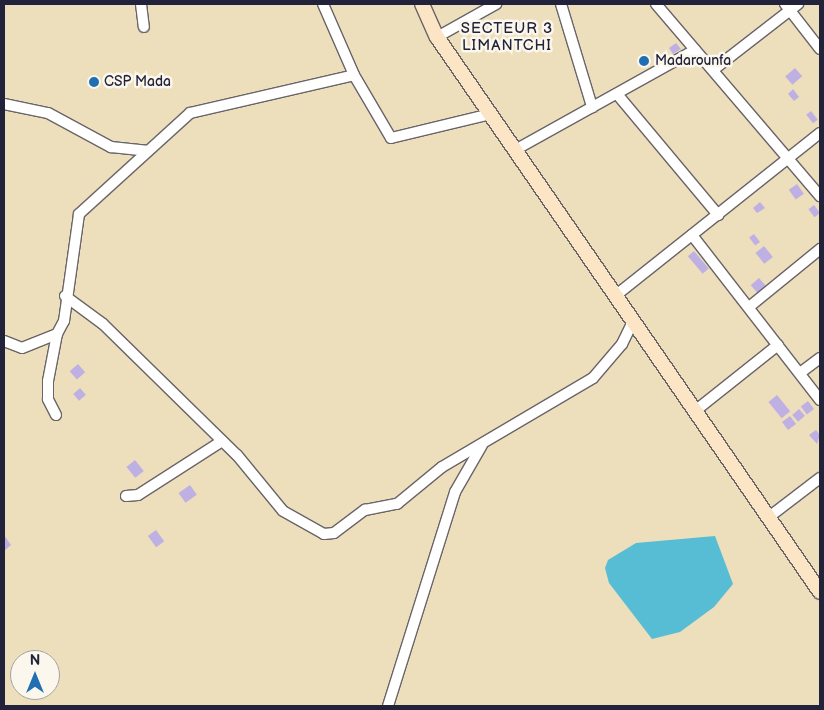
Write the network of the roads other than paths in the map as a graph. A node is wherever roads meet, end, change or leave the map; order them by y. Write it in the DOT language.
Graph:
graph roads {
  1 [pos="141,4"];
  2 [pos="323,4"];
  3 [pos="422,4"];
  4 [pos="496,4"];
  5 [pos="561,4"];
  6 [pos="656,4"];
  7 [pos="791,6"];
  8 [pos="144,27"];
  9 [pos="437,38"];
  10 [pos="820,49"];
  11 [pos="695,50"];
  12 [pos="713,70"];
  13 [pos="354,75"];
  14 [pos="617,94"];
  15 [pos="4,104"];
  16 [pos="592,107"];
  17 [pos="490,114"];
  18 [pos="820,133"];
  19 [pos="515,150"];
  20 [pos="147,151"];
  21 [pos="790,158"];
  22 [pos="820,196"];
  23 [pos="718,215"];
  24 [pos="692,235"];
  25 [pos="820,249"];
  26 [pos="66,296"];
  27 [pos="615,296"];
  28 [pos="749,307"];
  29 [pos="632,321"];
  30 [pos="58,334"];
  31 [pos="4,340"];
  32 [pos="778,345"];
  33 [pos="820,358"];
  34 [pos="800,373"];
  35 [pos="820,400"];
  36 [pos="695,411"];
  37 [pos="56,415"];
  38 [pos="222,442"];
  39 [pos="483,444"];
  40 [pos="820,478"];
  41 [pos="126,496"];
  42 [pos="769,518"];
  43 [pos="820,592"];
  44 [pos="388,706"];
  1 -- 8 [label="street"];
  2 -- 13 [label="street"];
  3 -- 9 [label="street"];
  4 -- 9 [label="street"];
  5 -- 16 [label="street"];
  6 -- 11 [label="street"];
  7 -- 10 [label="street"];
  7 -- 12 [label="street"];
  9 -- 17 [label="street"];
  11 -- 12 [label="street"];
  11 -- 14 [label="street"];
  12 -- 21 [label="street"];
  13 -- 17 [label="street"];
  13 -- 20 [label="street"];
  14 -- 16 [label="street"];
  14 -- 23 [label="street"];
  15 -- 20 [label="street"];
  16 -- 19 [label="street"];
  17 -- 19 [label="street"];
  18 -- 21 [label="street"];
  19 -- 27 [label="street"];
  20 -- 26 [label="street"];
  21 -- 22 [label="street"];
  21 -- 23 [label="street"];
  23 -- 24 [label="street"];
  24 -- 27 [label="street"];
  24 -- 28 [label="street"];
  25 -- 28 [label="street"];
  26 -- 30 [label="street"];
  26 -- 38 [label="street"];
  27 -- 29 [label="street"];
  28 -- 32 [label="street"];
  29 -- 36 [label="street"];
  29 -- 39 [label="street"];
  30 -- 31 [label="street"];
  30 -- 37 [label="street"];
  32 -- 34 [label="street"];
  32 -- 36 [label="street"];
  33 -- 34 [label="street"];
  34 -- 35 [label="street"];
  36 -- 42 [label="street"];
  38 -- 39 [label="street"];
  38 -- 41 [label="street"];
  39 -- 44 [label="street"];
  40 -- 42 [label="street"];
  42 -- 43 [label="street"];
}
